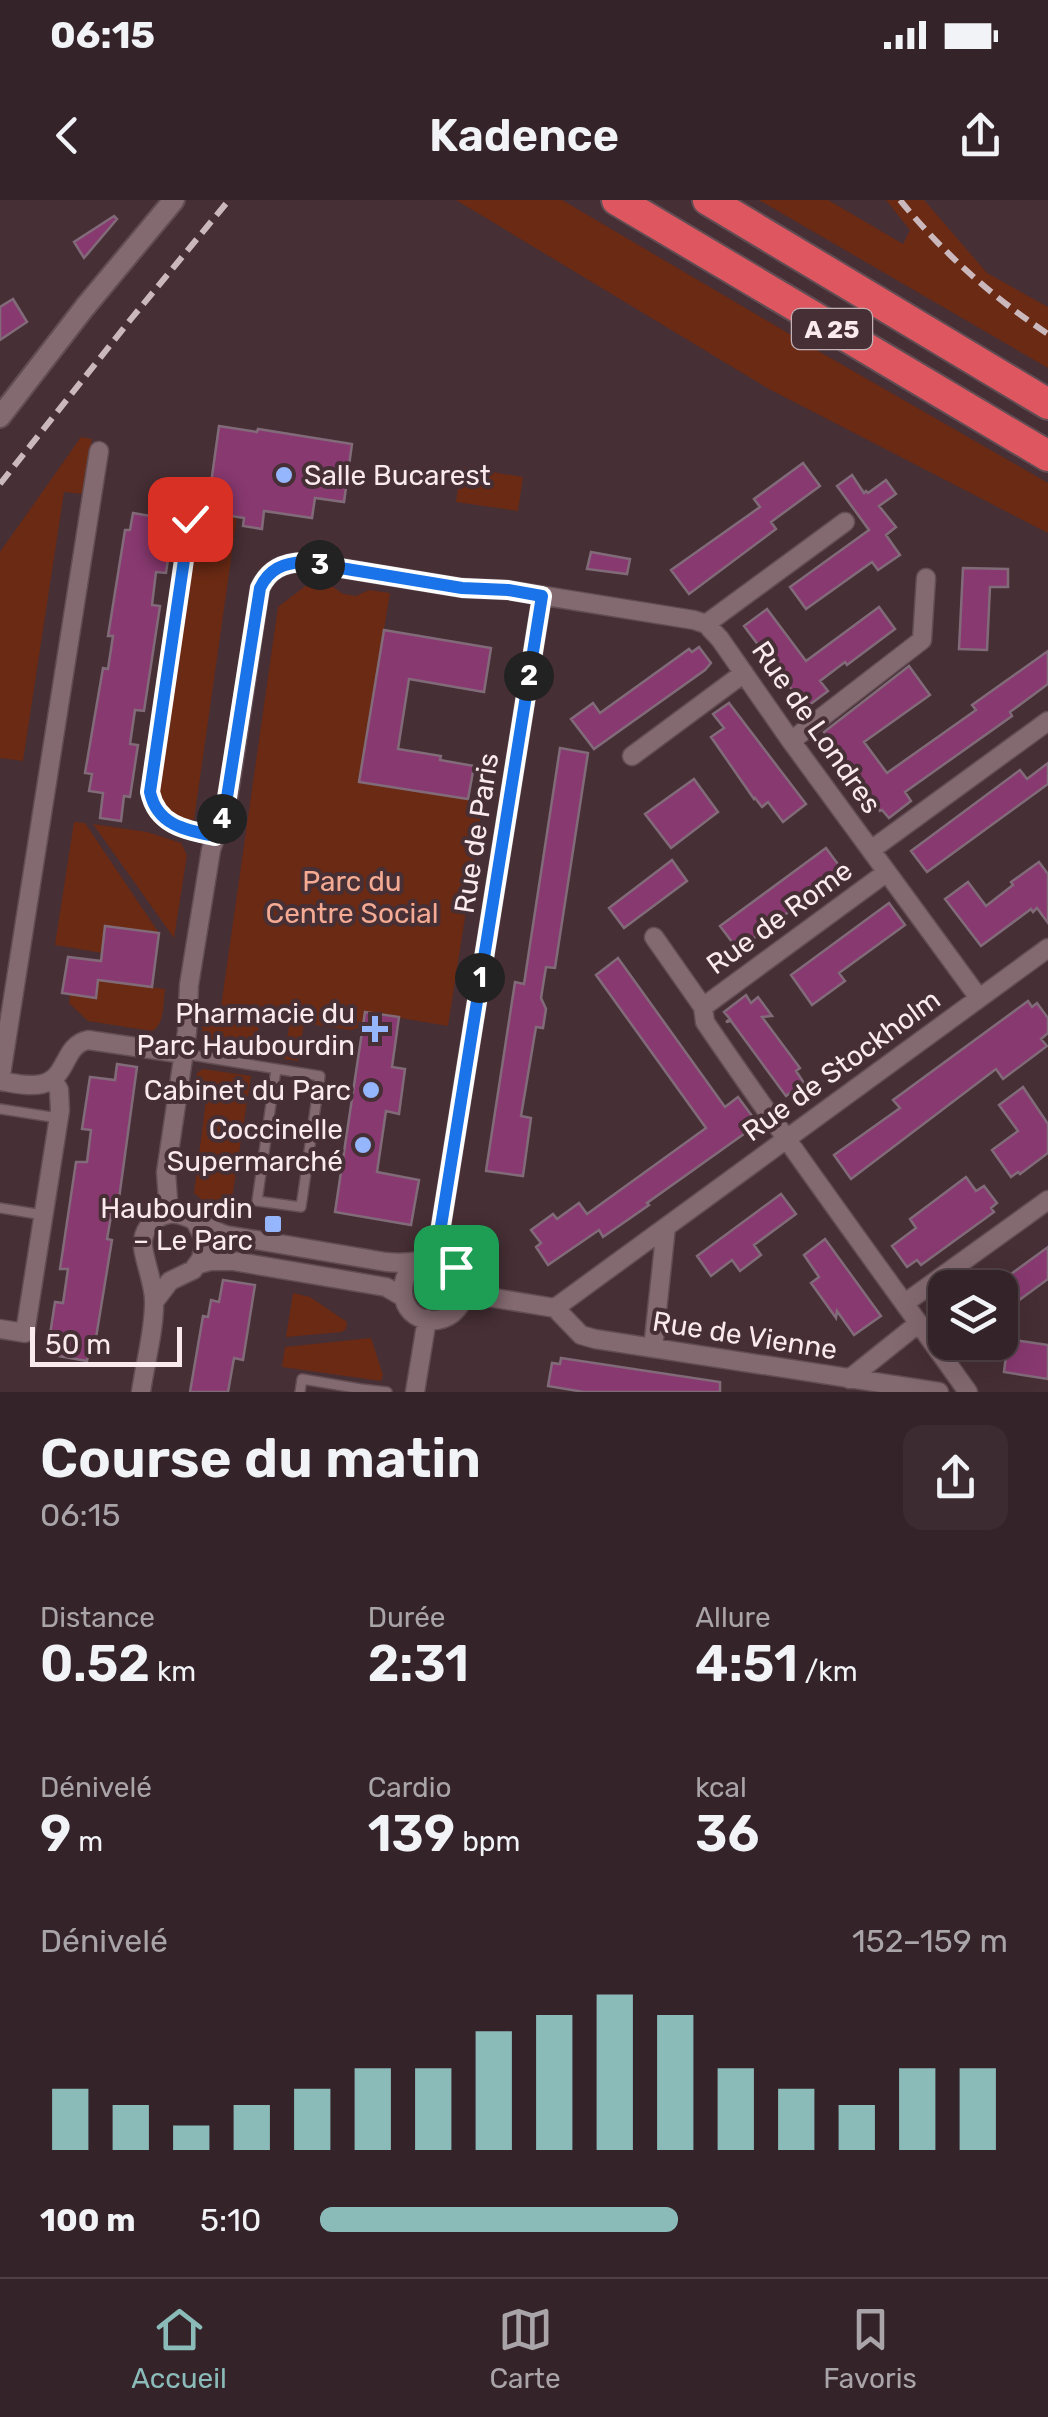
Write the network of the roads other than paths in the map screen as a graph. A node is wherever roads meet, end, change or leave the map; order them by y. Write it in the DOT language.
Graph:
graph roads {
  1 [pos="174,200"];
  2 [pos="617,200"];
  3 [pos="708,200"];
  4 [pos="1048,404"];
  5 [pos="0,417"];
  6 [pos="99,451"];
  7 [pos="1048,456"];
  8 [pos="190,519"];
  9 [pos="845,522"];
  10 [pos="926,578"];
  11 [pos="542,596"];
  12 [pos="706,624"];
  13 [pos="744,673"];
  14 [pos="1048,721"];
  15 [pos="791,740"];
  16 [pos="632,756"];
  17 [pos="215,836"];
  18 [pos="871,850"];
  19 [pos="887,872"];
  20 [pos="654,937"];
  21 [pos="1048,948"];
  22 [pos="979,998"];
  23 [pos="703,1007"];
  24 [pos="184,1054"];
  25 [pos="276,1069"];
  26 [pos="53,1079"];
  27 [pos="0,1081"];
  28 [pos="0,1109"];
  29 [pos="58,1118"];
  30 [pos="785,1140"];
  31 [pos="1048,1200"];
  32 [pos="0,1208"];
  33 [pos="43,1214"];
  34 [pos="169,1214"];
  35 [pos="196,1223"];
  36 [pos="666,1227"];
  37 [pos="428,1259"];
  38 [pos="148,1262"];
  39 [pos="199,1264"];
  40 [pos="178,1276"];
  41 [pos="464,1294"];
  42 [pos="403,1298"];
  43 [pos="154,1302"];
  44 [pos="905,1302"];
  45 [pos="554,1308"];
  46 [pos="428,1319"];
  47 [pos="918,1323"];
  48 [pos="0,1329"];
  49 [pos="653,1348"];
  50 [pos="848,1379"];
  51 [pos="894,1389"];
  52 [pos="361,1390"];
  53 [pos="141,1392"];
  54 [pos="300,1392"];
  55 [pos="387,1392"];
  56 [pos="416,1392"];
  57 [pos="939,1392"];
  58 [pos="968,1392"];
  1 -- 5 [label="street"];
  2 -- 7 [label="highway, A 25"];
  3 -- 4 [label="highway, A 25"];
  6 -- 27 [label="street"];
  8 -- 17 [label="lane"];
  9 -- 12 [label="street"];
  10 -- 15 [label="street"];
  11 -- 12 [label="street"];
  11 -- 17 [label="street"];
  11 -- 37 [label="street, Rue de Paris"];
  12 -- 13 [label="street, Rue de Londres"];
  13 -- 15 [label="street, Rue de Londres"];
  13 -- 16 [label="street"];
  14 -- 18 [label="street"];
  15 -- 18 [label="street, Rue de Londres"];
  17 -- 24 [label="street"];
  18 -- 19 [label="street, Rue de Londres"];
  19 -- 22 [label="street, Rue de Londres"];
  19 -- 23 [label="street, Rue de Rome"];
  20 -- 23 [label="street"];
  21 -- 22 [label="street, Rue de Stockholm"];
  22 -- 30 [label="street, Rue de Stockholm"];
  23 -- 30 [label="street"];
  24 -- 25 [label="lane"];
  24 -- 26 [label="street"];
  24 -- 34 [label="street"];
  25 -- 25 [label="lane"];
  26 -- 27 [label="street"];
  26 -- 29 [label="street"];
  28 -- 29 [label="lane"];
  29 -- 33 [label="street"];
  30 -- 36 [label="street, Rue de Stockholm"];
  30 -- 44 [label="street"];
  31 -- 44 [label="street"];
  32 -- 33 [label="lane"];
  33 -- 48 [label="street"];
  34 -- 35 [label="street"];
  34 -- 38 [label="street"];
  35 -- 37 [label="street"];
  35 -- 39 [label="street"];
  36 -- 45 [label="street, Rue de Stockholm"];
  36 -- 49 [label="street"];
  37 -- 41 [label="street"];
  37 -- 42 [label="street"];
  38 -- 40 [label="street"];
  38 -- 43 [label="street"];
  39 -- 40 [label="street"];
  39 -- 42 [label="street"];
  40 -- 43 [label="street"];
  41 -- 45 [label="street"];
  41 -- 46 [label="street"];
  42 -- 46 [label="street"];
  43 -- 53 [label="street"];
  44 -- 47 [label="street"];
  45 -- 49 [label="street, Rue de Vienne"];
  46 -- 56 [label="street"];
  47 -- 50 [label="street"];
  47 -- 58 [label="street"];
  49 -- 50 [label="street, Rue de Vienne"];
  50 -- 51 [label="street, Rue de Vienne"];
  51 -- 57 [label="street, Rue de Vienne"];
  52 -- 54 [label="lane"];
  52 -- 55 [label="lane"];
}
